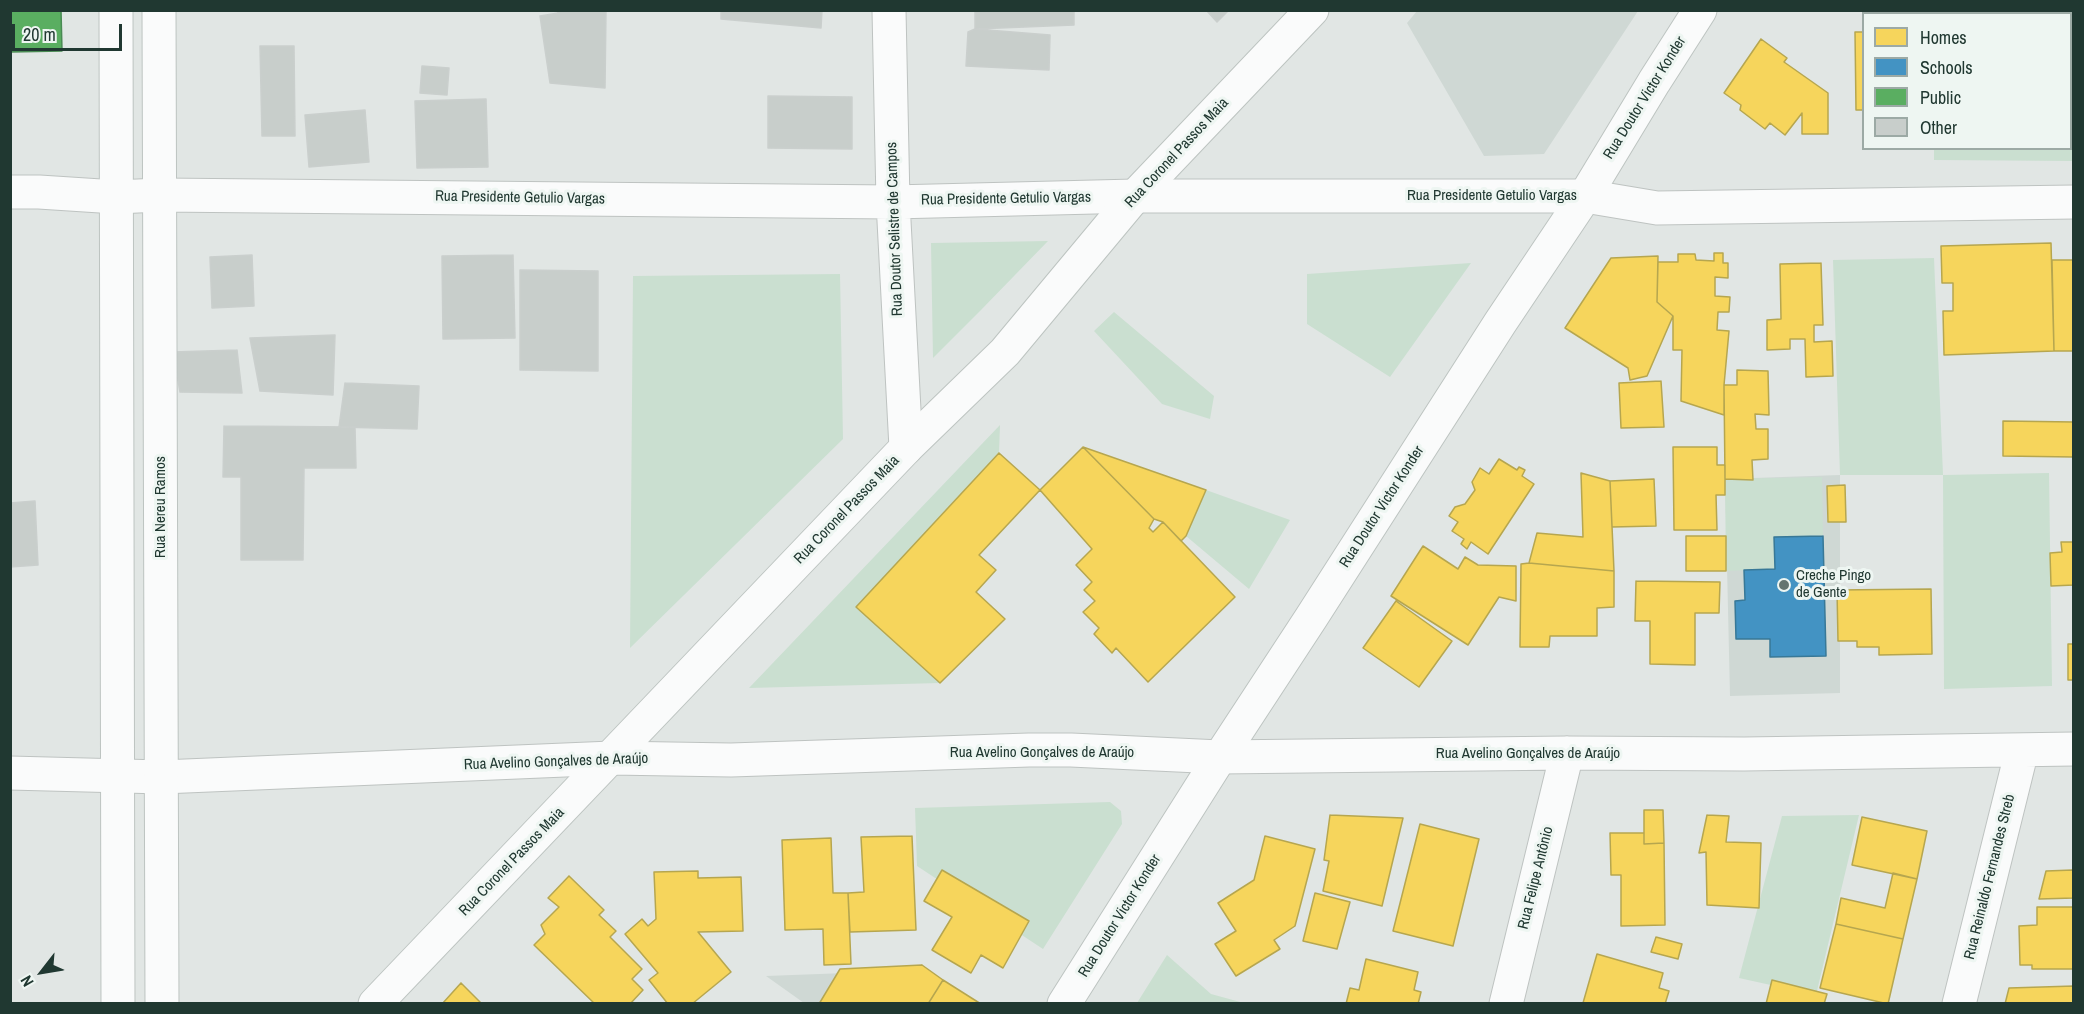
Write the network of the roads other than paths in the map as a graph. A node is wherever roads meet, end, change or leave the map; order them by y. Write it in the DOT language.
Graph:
graph roads {
  1 [pos="116,10"];
  2 [pos="159,10"];
  3 [pos="890,10"];
  4 [pos="1312,10"];
  5 [pos="1700,10"];
  6 [pos="10,192"];
  7 [pos="160,195"];
  8 [pos="1135,196"];
  9 [pos="1585,196"];
  10 [pos="116,197"];
  11 [pos="893,202"];
  12 [pos="2073,202"];
  13 [pos="117,421"];
  14 [pos="161,426"];
  15 [pos="906,448"];
  16 [pos="117,601"];
  17 [pos="161,603"];
  18 [pos="2073,749"];
  19 [pos="2022,750"];
  20 [pos="1567,753"];
  21 [pos="1220,757"];
  22 [pos="612,758"];
  23 [pos="10,773"];
  24 [pos="117,777"];
  25 [pos="162,777"];
  26 [pos="118,1004"];
  27 [pos="162,1004"];
  28 [pos="375,1004"];
  29 [pos="1064,1004"];
  30 [pos="1506,1004"];
  31 [pos="1959,1004"];
  1 -- 10 [label="street"];
  2 -- 7 [label="street, Rua Nereu Ramos"];
  3 -- 11 [label="street, Rua Doutor Selistre de Campos"];
  4 -- 8 [label="street, Rua Coronel Passos Maia"];
  5 -- 9 [label="street, Rua Doutor Victor Konder"];
  6 -- 10 [label="street, Rua Presidente Getulio Vargas"];
  7 -- 10 [label="street, Rua Presidente Getulio Vargas"];
  7 -- 11 [label="street, Rua Presidente Getulio Vargas"];
  7 -- 14 [label="street, Rua Nereu Ramos"];
  8 -- 9 [label="street, Rua Presidente Getulio Vargas"];
  8 -- 11 [label="street, Rua Presidente Getulio Vargas"];
  8 -- 15 [label="street, Rua Coronel Passos Maia"];
  9 -- 12 [label="street, Rua Presidente Getulio Vargas"];
  9 -- 21 [label="street, Rua Doutor Victor Konder"];
  10 -- 13 [label="street"];
  11 -- 15 [label="street, Rua Doutor Selistre de Campos"];
  13 -- 14 [label="street"];
  13 -- 16 [label="street"];
  14 -- 17 [label="street, Rua Nereu Ramos"];
  15 -- 22 [label="street, Rua Coronel Passos Maia"];
  16 -- 17 [label="street"];
  16 -- 24 [label="street"];
  17 -- 25 [label="street, Rua Nereu Ramos"];
  18 -- 19 [label="street, Rua Avelino Gonçalves de Araújo"];
  19 -- 20 [label="street, Rua Avelino Gonçalves de Araújo"];
  19 -- 31 [label="street, Rua Reinaldo Fernandes Streb"];
  20 -- 21 [label="street, Rua Avelino Gonçalves de Araújo"];
  20 -- 30 [label="street, Rua Felipe Antônio"];
  21 -- 22 [label="street, Rua Avelino Gonçalves de Araújo"];
  21 -- 29 [label="street, Rua Doutor Victor Konder"];
  22 -- 25 [label="street, Rua Avelino Gonçalves de Araújo"];
  22 -- 28 [label="street, Rua Coronel Passos Maia"];
  23 -- 24 [label="street, Rua Avelino Gonçalves de Araújo"];
  24 -- 25 [label="street, Rua Avelino Gonçalves de Araújo"];
  24 -- 26 [label="street"];
  25 -- 27 [label="street, Rua Nereu Ramos"];
}
